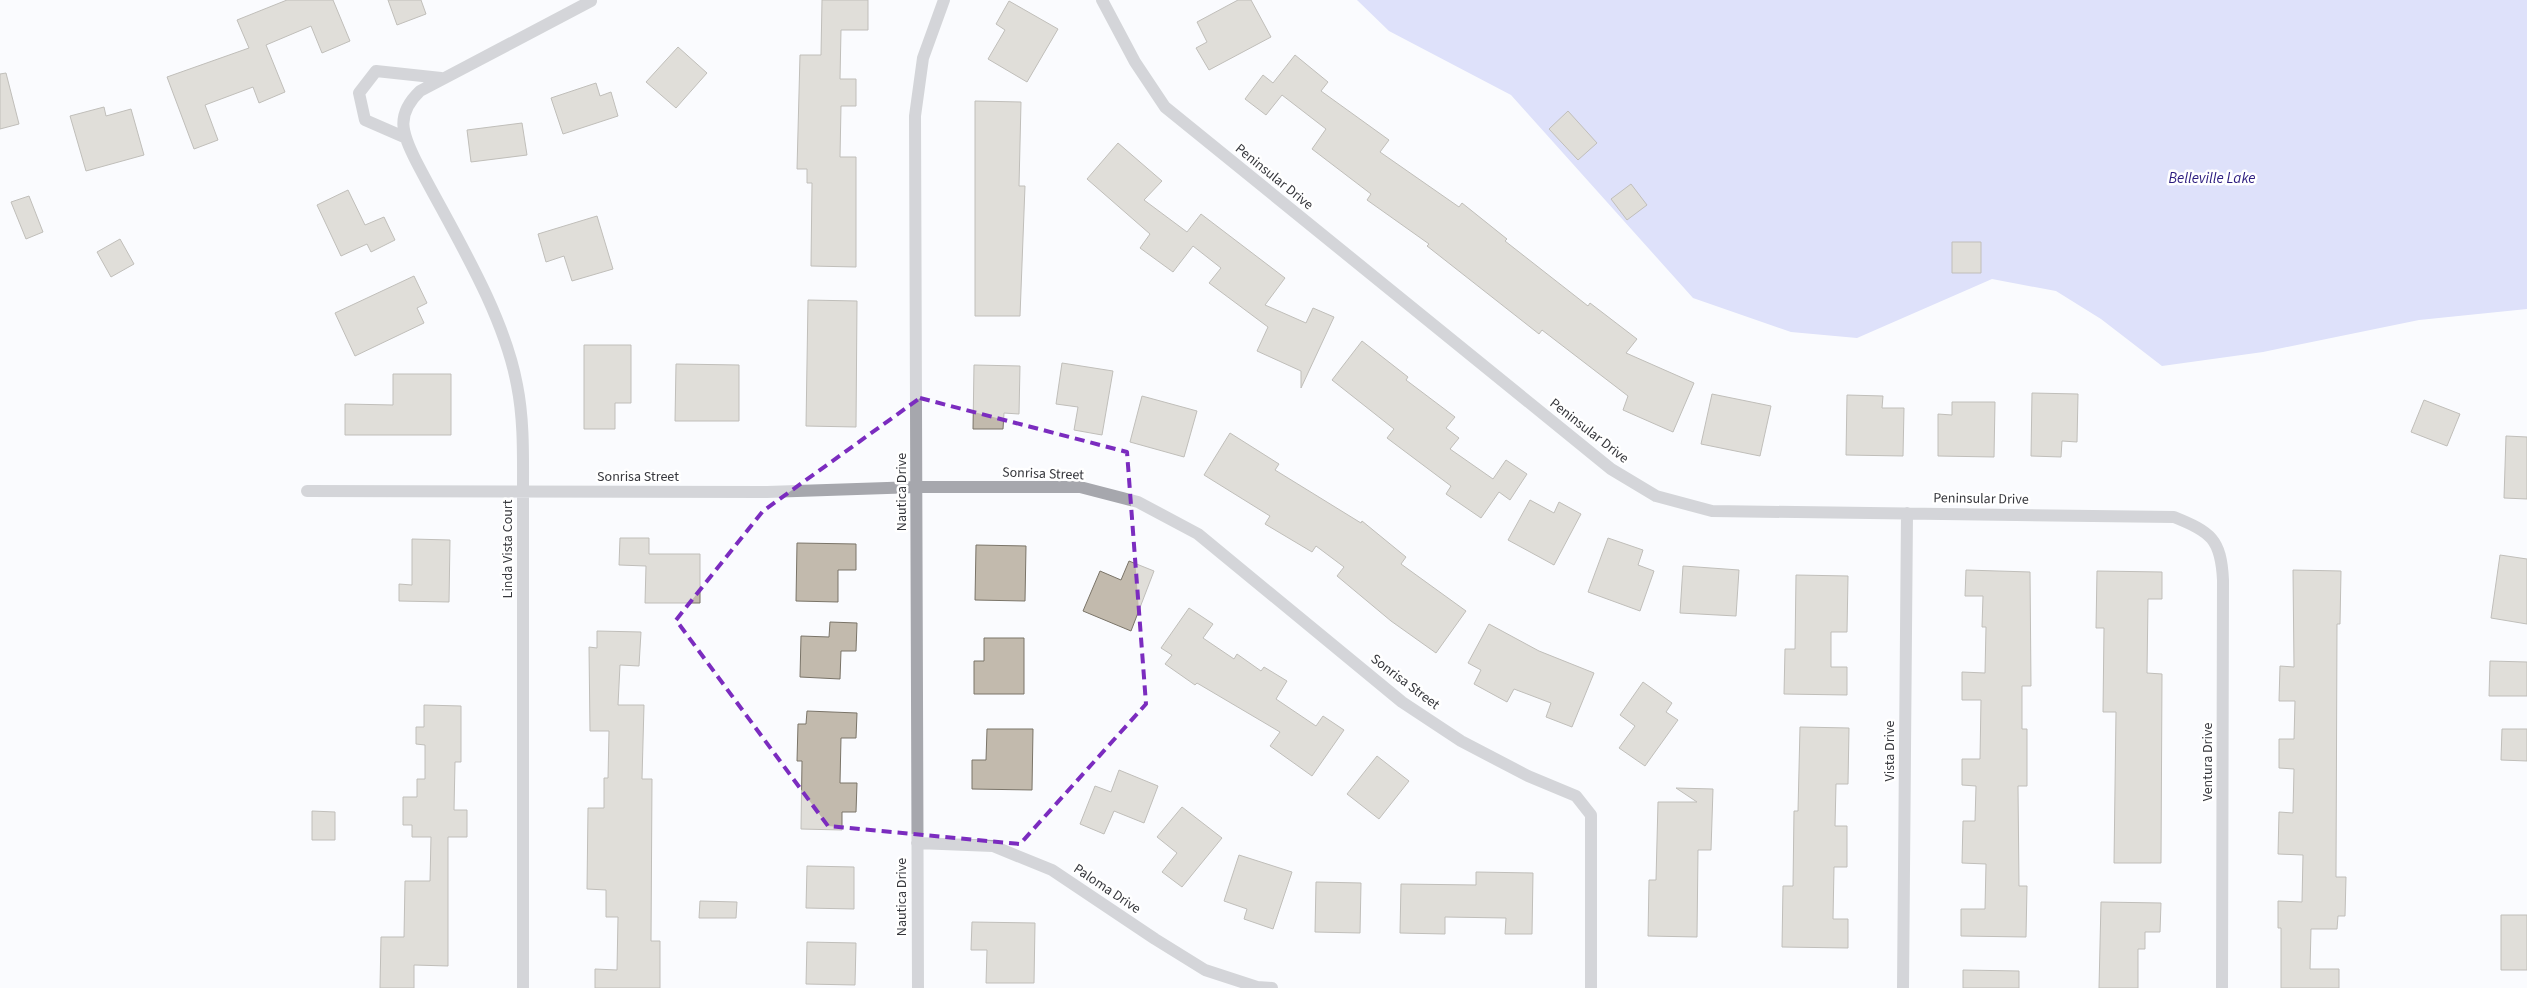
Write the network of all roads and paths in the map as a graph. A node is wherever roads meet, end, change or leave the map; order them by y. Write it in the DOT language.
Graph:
graph roads {
  1 [pos="944,0"];
  2 [pos="1102,0"];
  3 [pos="591,1"];
  4 [pos="441,78"];
  5 [pos="404,137"];
  6 [pos="917,487"];
  7 [pos="307,491"];
  8 [pos="523,491"];
  9 [pos="1907,513"];
  10 [pos="2213,539"];
  11 [pos="917,844"];
  12 [pos="523,988"];
  13 [pos="918,988"];
  14 [pos="1272,988"];
  15 [pos="1590,988"];
  16 [pos="1903,988"];
  17 [pos="2222,988"];
  1 -- 6 [label="street, Nautica Drive"];
  2 -- 9 [label="street, Peninsular Drive"];
  3 -- 4 [label="street"];
  4 -- 5 [label="street"];
  4 -- 5 [label="street"];
  5 -- 8 [label="street, Linda Vista Court"];
  6 -- 8 [label="street, Sonrisa Street"];
  6 -- 11 [label="street, Nautica Drive"];
  6 -- 15 [label="street, Sonrisa Street"];
  7 -- 8 [label="street, Sonrisa Street"];
  8 -- 12 [label="street, Linda Vista Court"];
  9 -- 10 [label="street, Peninsular Drive"];
  9 -- 16 [label="street, Vista Drive"];
  10 -- 17 [label="street, Ventura Drive"];
  11 -- 13 [label="street, Nautica Drive"];
  11 -- 14 [label="street, Paloma Drive"];
}
